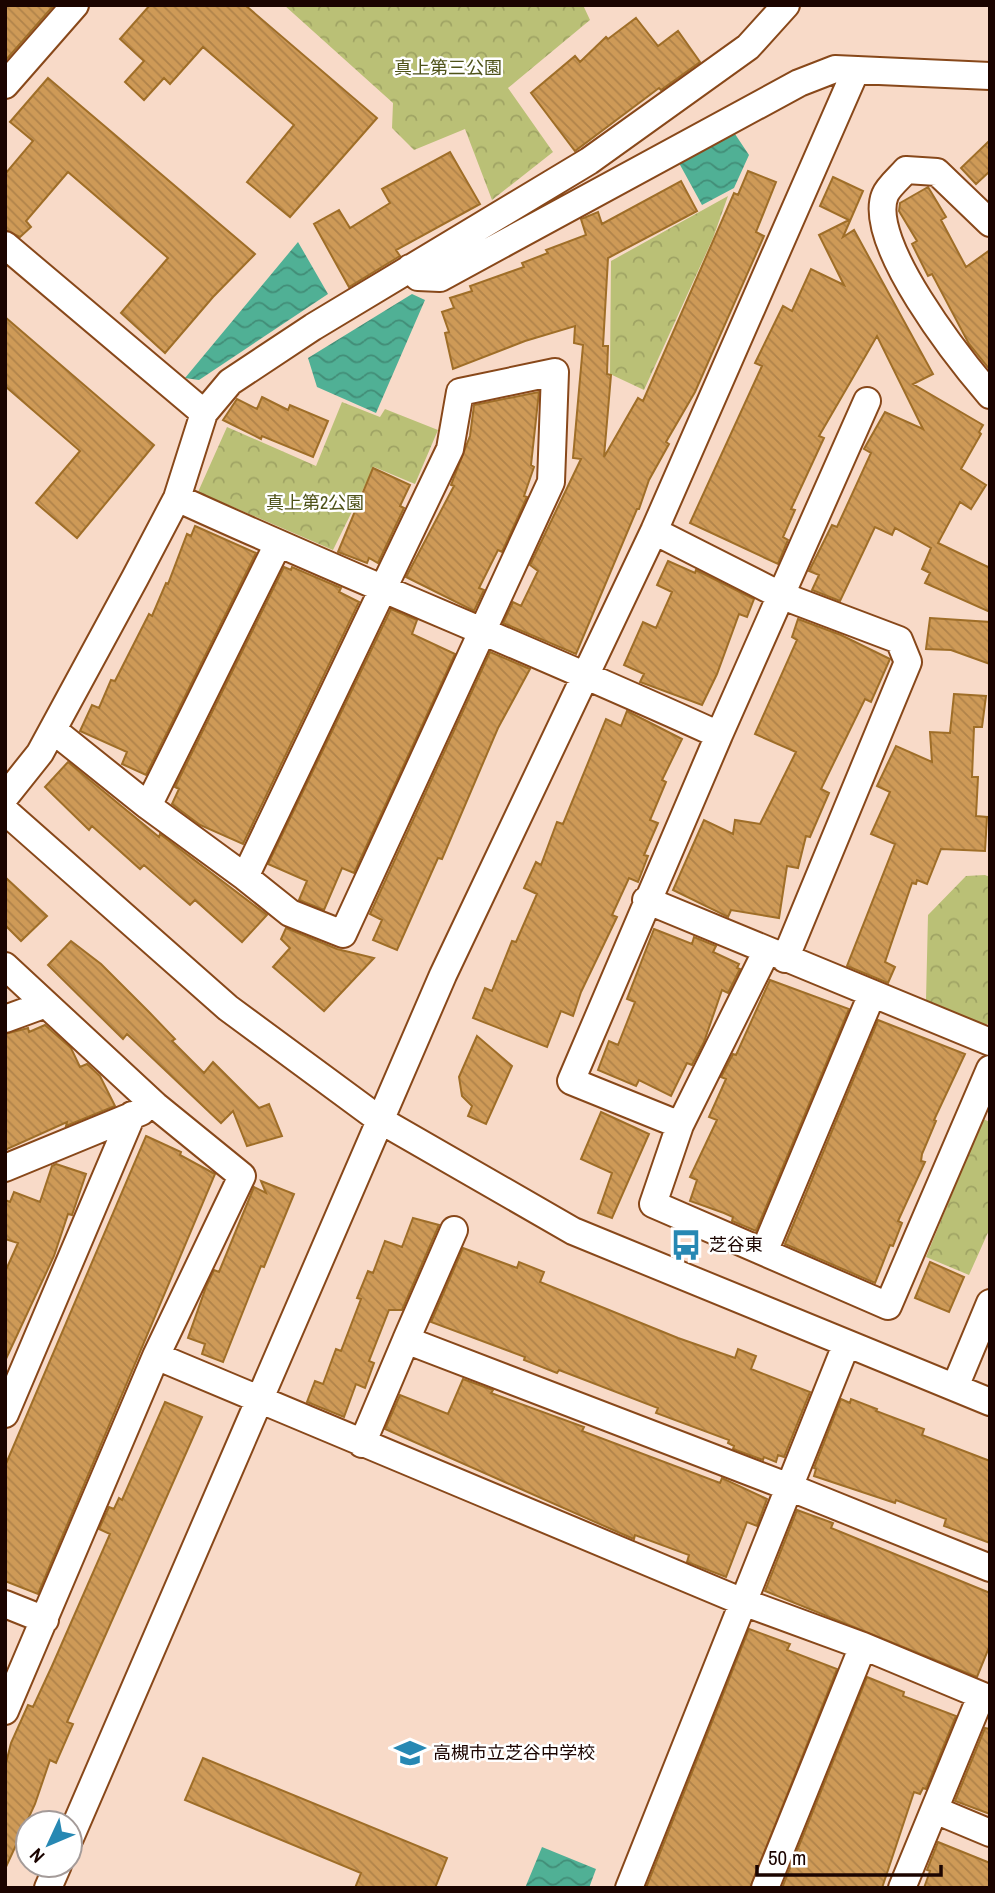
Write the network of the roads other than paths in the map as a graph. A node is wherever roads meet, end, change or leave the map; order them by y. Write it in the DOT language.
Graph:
graph roads {
  1 [pos="75,5"];
  2 [pos="786,5"];
  3 [pos="856,70"];
  4 [pos="990,76"];
  5 [pos="6,82"];
  6 [pos="990,223"];
  7 [pos="5,245"];
  8 [pos="410,268"];
  9 [pos="990,395"];
  10 [pos="867,401"];
  11 [pos="204,413"];
  12 [pos="177,498"];
  13 [pos="654,531"];
  14 [pos="278,544"];
  15 [pos="382,587"];
  16 [pos="780,595"];
  17 [pos="481,632"];
  18 [pos="586,674"];
  19 [pos="53,730"];
  20 [pos="719,735"];
  21 [pos="5,797"];
  22 [pos="148,806"];
  23 [pos="5,811"];
  24 [pos="244,877"];
  25 [pos="646,900"];
  26 [pos="776,955"];
  27 [pos="5,966"];
  28 [pos="872,994"];
  29 [pos="46,1004"];
  30 [pos="5,1019"];
  31 [pos="990,1042"];
  32 [pos="990,1069"];
  33 [pos="144,1111"];
  34 [pos="380,1120"];
  35 [pos="680,1125"];
  36 [pos="5,1168"];
  37 [pos="454,1230"];
  38 [pos="764,1252"];
  39 [pos="990,1303"];
  40 [pos="407,1340"];
  41 [pos="846,1345"];
  42 [pos="156,1356"];
  43 [pos="955,1387"];
  44 [pos="258,1401"];
  45 [pos="990,1402"];
  46 [pos="5,1414"];
  47 [pos="362,1444"];
  48 [pos="789,1487"];
  49 [pos="990,1568"];
  50 [pos="743,1602"];
  51 [pos="5,1604"];
  52 [pos="45,1620"];
  53 [pos="863,1646"];
  54 [pos="985,1698"];
  55 [pos="5,1711"];
  56 [pos="82,1809"];
  57 [pos="935,1810"];
  58 [pos="990,1833"];
  59 [pos="629,1888"];
  60 [pos="765,1888"];
  61 [pos="902,1888"];
  1 -- 5 [label="street"];
  2 -- 8 [label="street"];
  3 -- 4 [label="street"];
  3 -- 8 [label="street"];
  3 -- 13 [label="street"];
  6 -- 9 [label="street"];
  7 -- 11 [label="street"];
  8 -- 11 [label="street"];
  10 -- 16 [label="street"];
  11 -- 12 [label="street"];
  12 -- 14 [label="street"];
  12 -- 19 [label="street"];
  13 -- 16 [label="street"];
  13 -- 18 [label="street"];
  14 -- 15 [label="street"];
  14 -- 22 [label="street"];
  15 -- 17 [label="street"];
  15 -- 17 [label="street"];
  15 -- 24 [label="street"];
  16 -- 20 [label="street"];
  16 -- 26 [label="street"];
  17 -- 18 [label="street"];
  17 -- 24 [label="street"];
  18 -- 20 [label="street"];
  18 -- 34 [label="street"];
  19 -- 21 [label="street"];
  19 -- 22 [label="street"];
  20 -- 25 [label="street"];
  22 -- 24 [label="street"];
  23 -- 34 [label="street"];
  25 -- 26 [label="street"];
  25 -- 35 [label="street"];
  26 -- 28 [label="street"];
  26 -- 35 [label="street"];
  27 -- 29 [label="street"];
  28 -- 31 [label="street"];
  28 -- 38 [label="street"];
  29 -- 30 [label="street"];
  29 -- 33 [label="street"];
  32 -- 38 [label="street"];
  33 -- 36 [label="street"];
  33 -- 42 [label="street"];
  33 -- 46 [label="street"];
  34 -- 41 [label="street"];
  34 -- 44 [label="street"];
  35 -- 38 [label="street"];
  37 -- 40 [label="street"];
  39 -- 43 [label="street"];
  40 -- 47 [label="street"];
  40 -- 48 [label="street"];
  41 -- 43 [label="street"];
  41 -- 48 [label="street"];
  42 -- 44 [label="street"];
  42 -- 52 [label="street"];
  43 -- 45 [label="street"];
  44 -- 47 [label="street"];
  44 -- 56 [label="street"];
  47 -- 50 [label="street"];
  48 -- 49 [label="street"];
  48 -- 50 [label="street"];
  50 -- 53 [label="street"];
  50 -- 59 [label="street"];
  51 -- 52 [label="street"];
  52 -- 55 [label="street"];
  53 -- 54 [label="street"];
  53 -- 60 [label="street"];
  54 -- 57 [label="street"];
  57 -- 58 [label="street"];
  57 -- 61 [label="street"];
}
